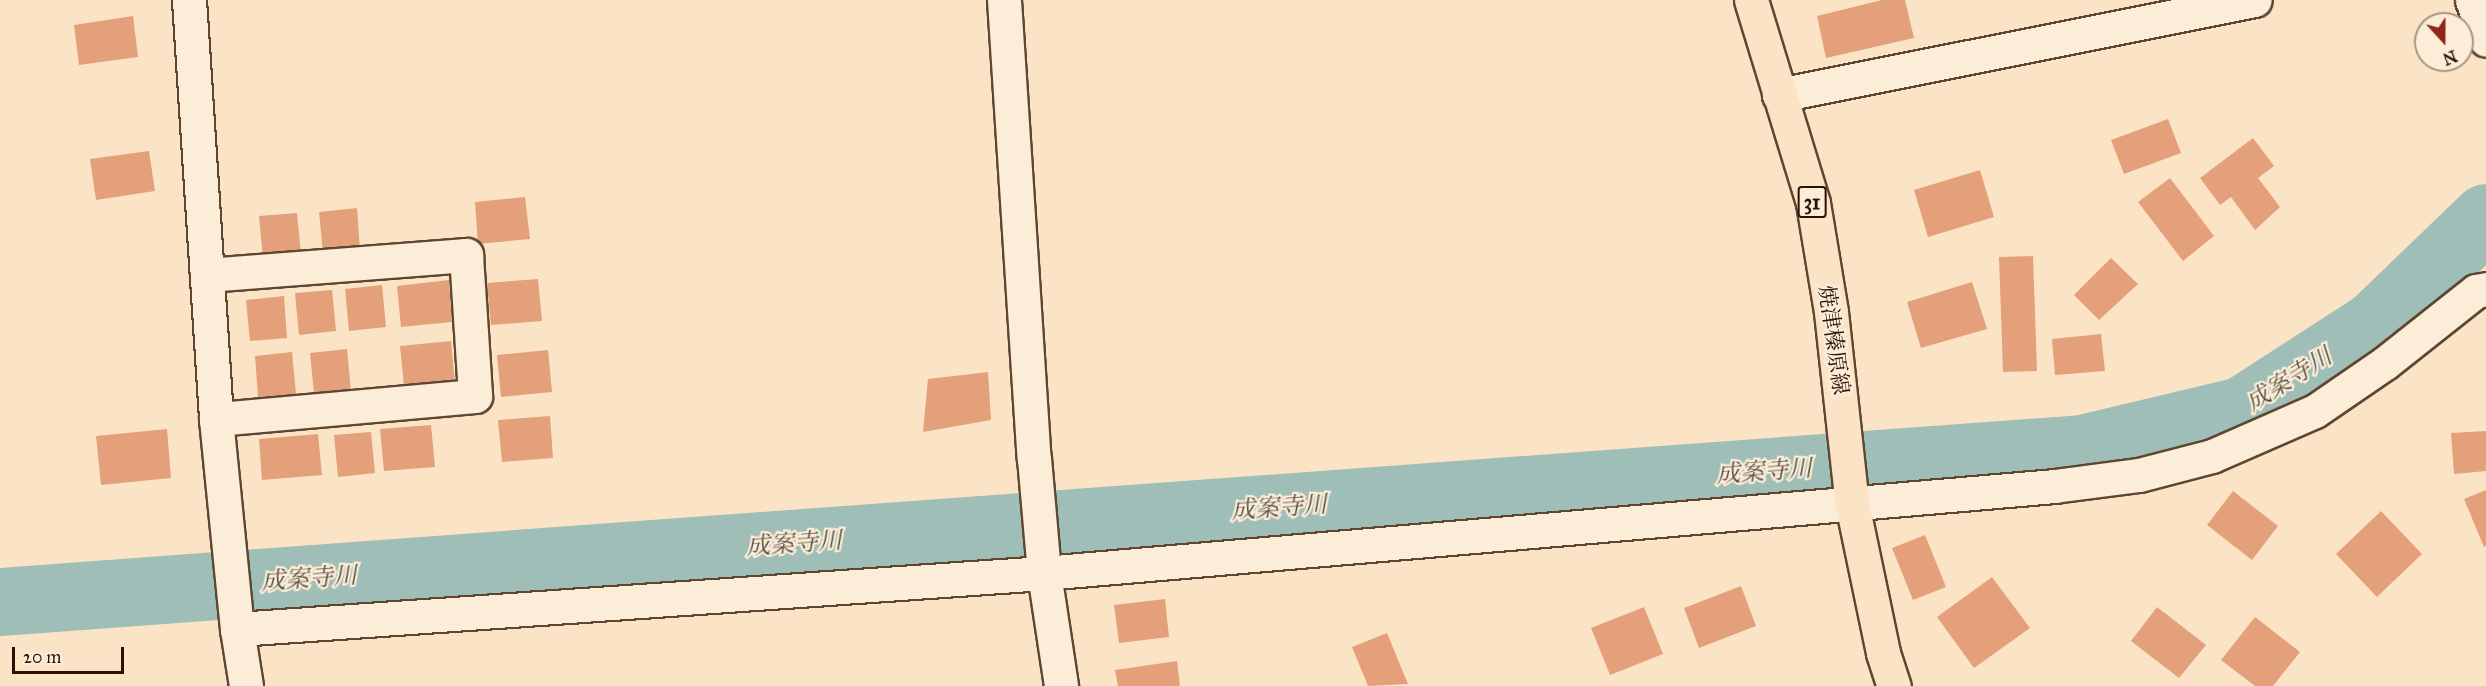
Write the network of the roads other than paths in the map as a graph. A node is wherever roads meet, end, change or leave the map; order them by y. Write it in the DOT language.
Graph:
graph roads {
  1 [pos="189,0"];
  2 [pos="1004,0"];
  3 [pos="1750,0"];
  4 [pos="2255,0"];
  5 [pos="2472,0"];
  6 [pos="2486,40"];
  7 [pos="1779,95"];
  8 [pos="207,275"];
  9 [pos="2486,289"];
  10 [pos="216,419"];
  11 [pos="1852,499"];
  12 [pos="1045,564"];
  13 [pos="237,623"];
  14 [pos="246,686"];
  15 [pos="1061,686"];
  16 [pos="1894,686"];
  1 -- 8 [label="street"];
  2 -- 12 [label="street"];
  3 -- 7 [label="main road, 焼津榛原線 / 31"];
  4 -- 7 [label="street"];
  5 -- 6 [label="street"];
  7 -- 11 [label="main road, 焼津榛原線 / 31"];
  8 -- 10 [label="street"];
  8 -- 10 [label="street"];
  9 -- 11 [label="street"];
  10 -- 13 [label="street"];
  11 -- 12 [label="street"];
  11 -- 16 [label="main road, 焼津榛原線 / 31"];
  12 -- 13 [label="street"];
  12 -- 15 [label="street"];
  13 -- 14 [label="street"];
}
